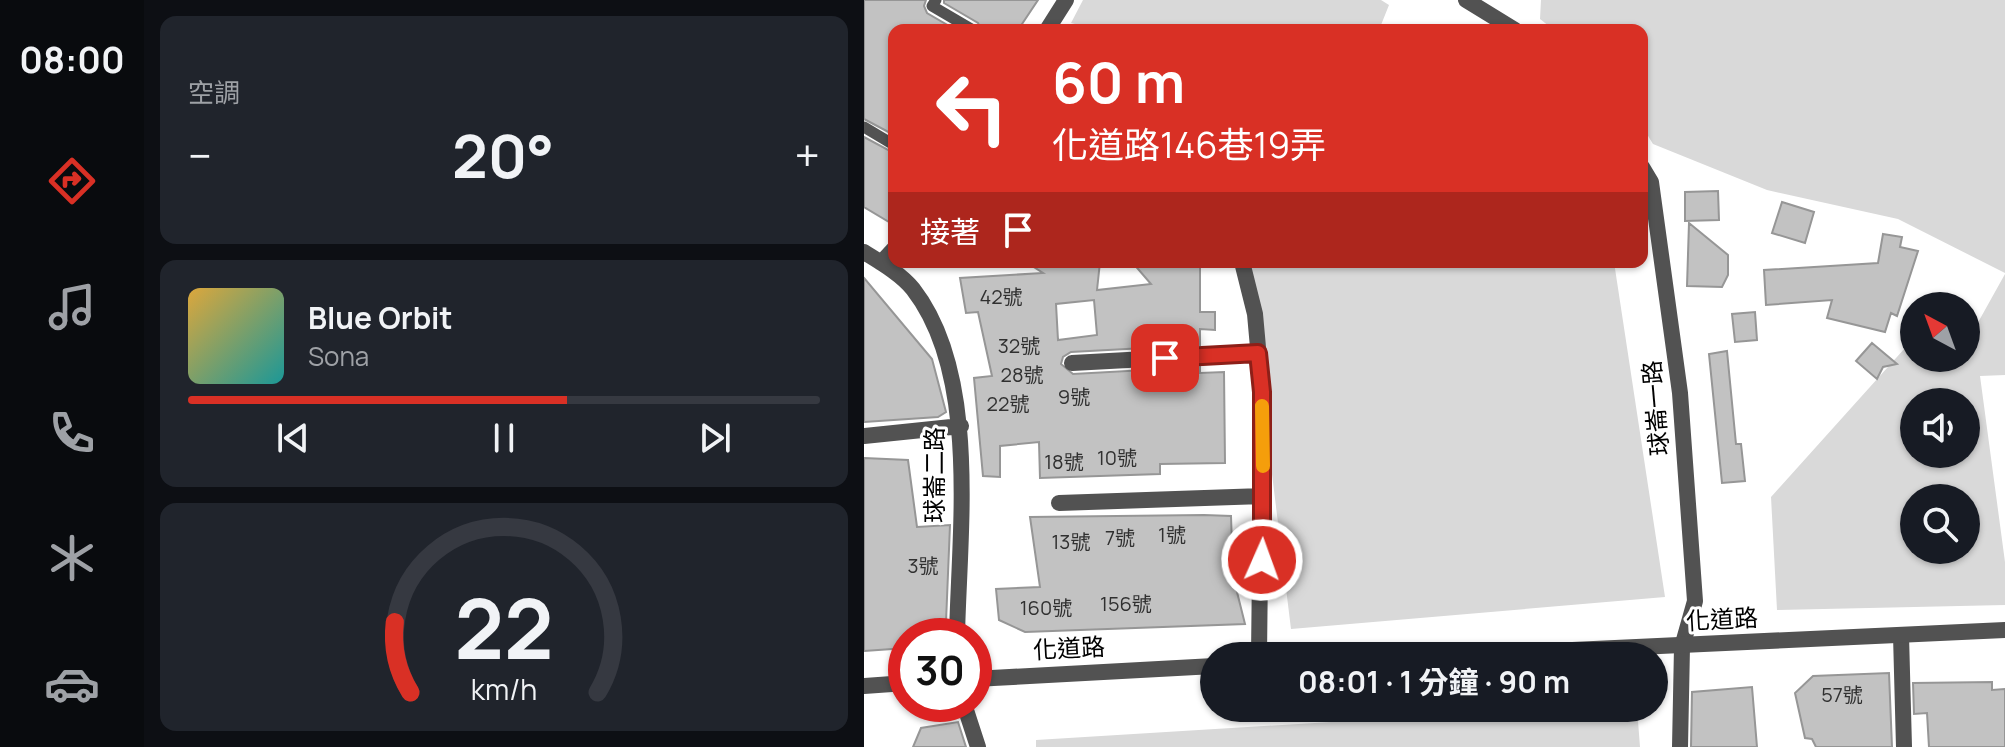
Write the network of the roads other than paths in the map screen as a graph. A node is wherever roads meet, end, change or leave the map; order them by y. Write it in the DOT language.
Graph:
graph roads {
  1 [pos="936,0"];
  2 [pos="1066,0"];
  3 [pos="1466,0"];
  4 [pos="963,24"];
  5 [pos="1051,24"];
  6 [pos="1505,24"];
  7 [pos="864,127"];
  8 [pos="888,141"];
  9 [pos="1648,177"];
  10 [pos="864,252"];
  11 [pos="888,255"];
  12 [pos="881,263"];
  13 [pos="1244,268"];
  14 [pos="1258,353"];
  15 [pos="1072,363"];
  16 [pos="961,426"];
  17 [pos="864,436"];
  18 [pos="1263,496"];
  19 [pos="1059,503"];
  20 [pos="957,618"];
  21 [pos="2005,630"];
  22 [pos="1901,635"];
  23 [pos="1259,642"];
  24 [pos="1682,647"];
  25 [pos="1668,648"];
  26 [pos="1200,667"];
  27 [pos="992,678"];
  28 [pos="888,684"];
  29 [pos="864,686"];
  30 [pos="970,722"];
  31 [pos="978,747"];
  32 [pos="1680,747"];
  33 [pos="1904,747"];
  1 -- 4 [label="lane"];
  2 -- 5 [label="street"];
  3 -- 6 [label="street"];
  7 -- 8 [label="lane"];
  9 -- 24 [label="street, 球崙一路"];
  10 -- 12 [label="street, 球崙二路"];
  11 -- 12 [label="street"];
  12 -- 16 [label="street, 球崙二路"];
  13 -- 14 [label="street"];
  14 -- 15 [label="street"];
  14 -- 18 [label="street"];
  16 -- 17 [label="street"];
  16 -- 20 [label="street, 球崙二路"];
  18 -- 19 [label="street"];
  18 -- 23 [label="street"];
  21 -- 22 [label="street, 化道路"];
  22 -- 24 [label="street, 化道路"];
  22 -- 33 [label="street"];
  24 -- 25 [label="street, 化道路"];
  24 -- 32 [label="street, 球崙一路"];
  26 -- 27 [label="street, 化道路"];
  28 -- 29 [label="street"];
  30 -- 31 [label="street"];
}
